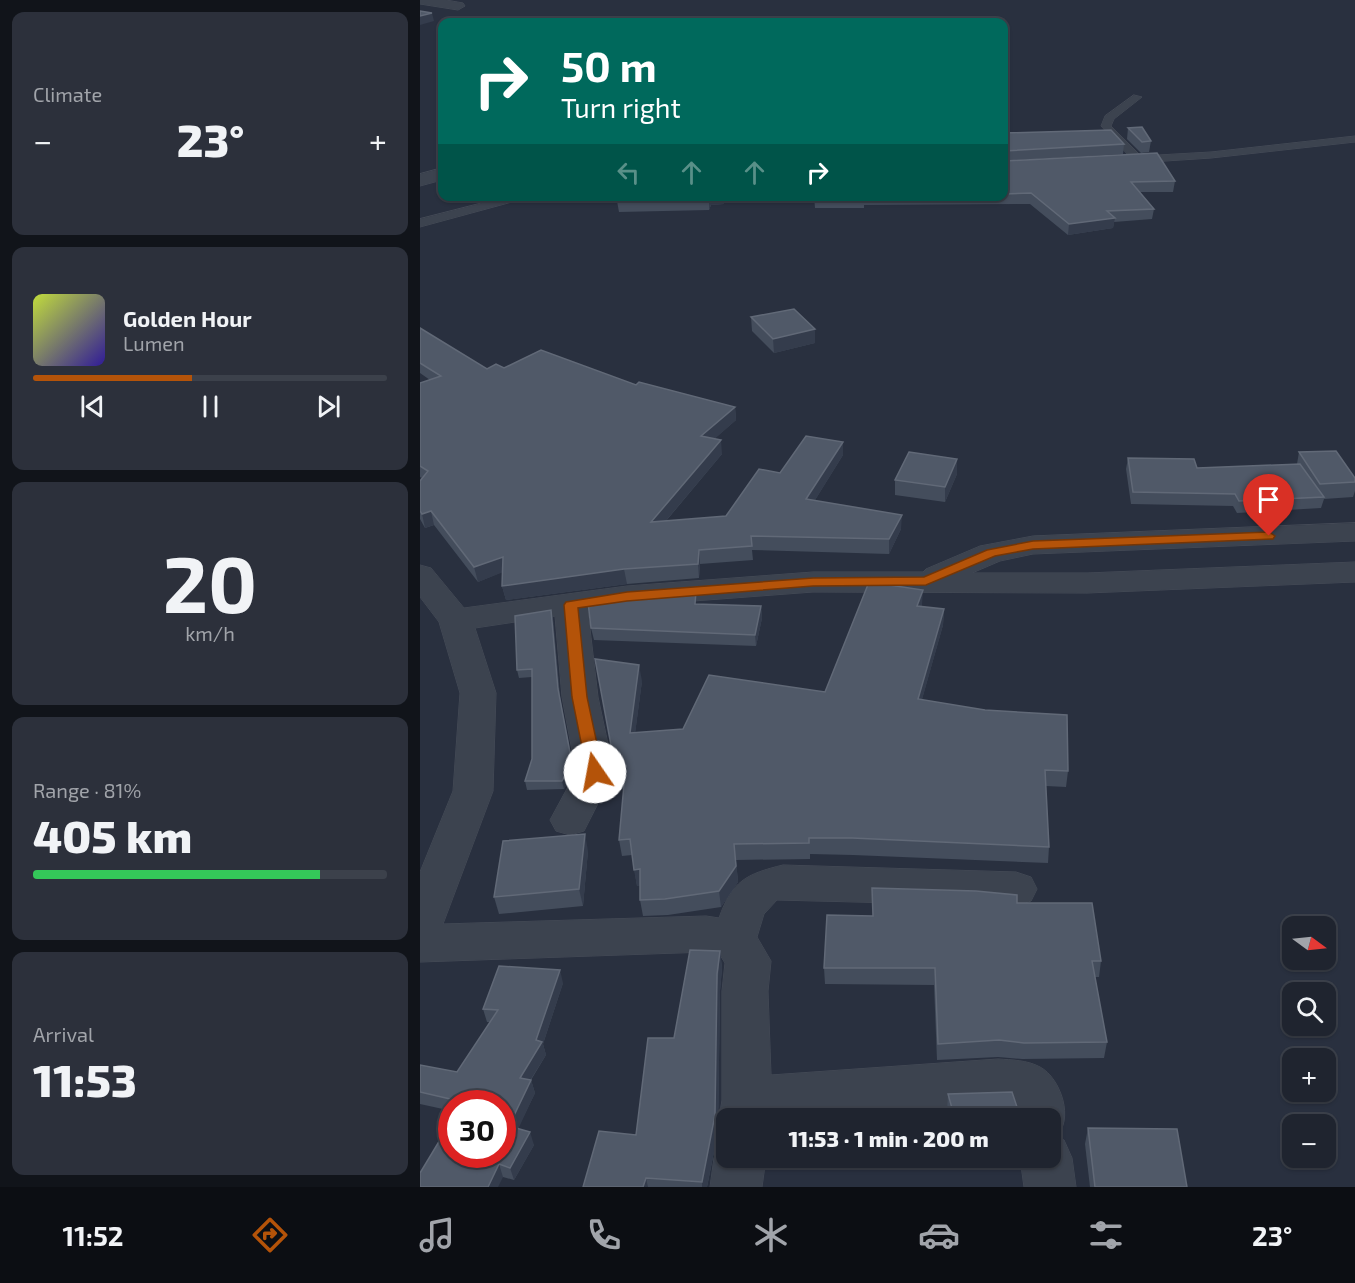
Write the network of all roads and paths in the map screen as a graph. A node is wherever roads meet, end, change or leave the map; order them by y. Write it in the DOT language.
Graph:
graph roads {
  1 [pos="420,0"];
  2 [pos="458,6"];
  3 [pos="1137,97"];
  4 [pos="1355,139"];
  5 [pos="1138,160"];
  6 [pos="1124,161"];
  7 [pos="438,175"];
  8 [pos="420,180"];
  9 [pos="505,201"];
  10 [pos="420,223"];
  11 [pos="1355,532"];
  12 [pos="1355,572"];
  13 [pos="420,575"];
  14 [pos="926,581"];
  15 [pos="571,605"];
  16 [pos="455,620"];
  17 [pos="570,820"];
  18 [pos="1016,889"];
  19 [pos="420,926"];
  20 [pos="734,939"];
  21 [pos="420,944"];
  22 [pos="745,1108"];
  23 [pos="764,1108"];
  24 [pos="1039,1108"];
  25 [pos="739,1168"];
  26 [pos="1047,1168"];
  27 [pos="736,1187"];
  28 [pos="1050,1187"];
  1 -- 2 [label="street"];
  3 -- 5 [label="lane"];
  4 -- 5 [label="lane"];
  5 -- 6 [label="lane"];
  7 -- 8 [label="street"];
  9 -- 10 [label="lane"];
  11 -- 14 [label="street"];
  12 -- 14 [label="street"];
  13 -- 16 [label="street"];
  14 -- 15 [label="street"];
  15 -- 16 [label="street"];
  15 -- 17 [label="street"];
  16 -- 19 [label="street"];
  18 -- 20 [label="street"];
  20 -- 21 [label="street"];
  20 -- 22 [label="street"];
  23 -- 24 [label="street"];
  25 -- 27 [label="street"];
  26 -- 28 [label="street"];
}
